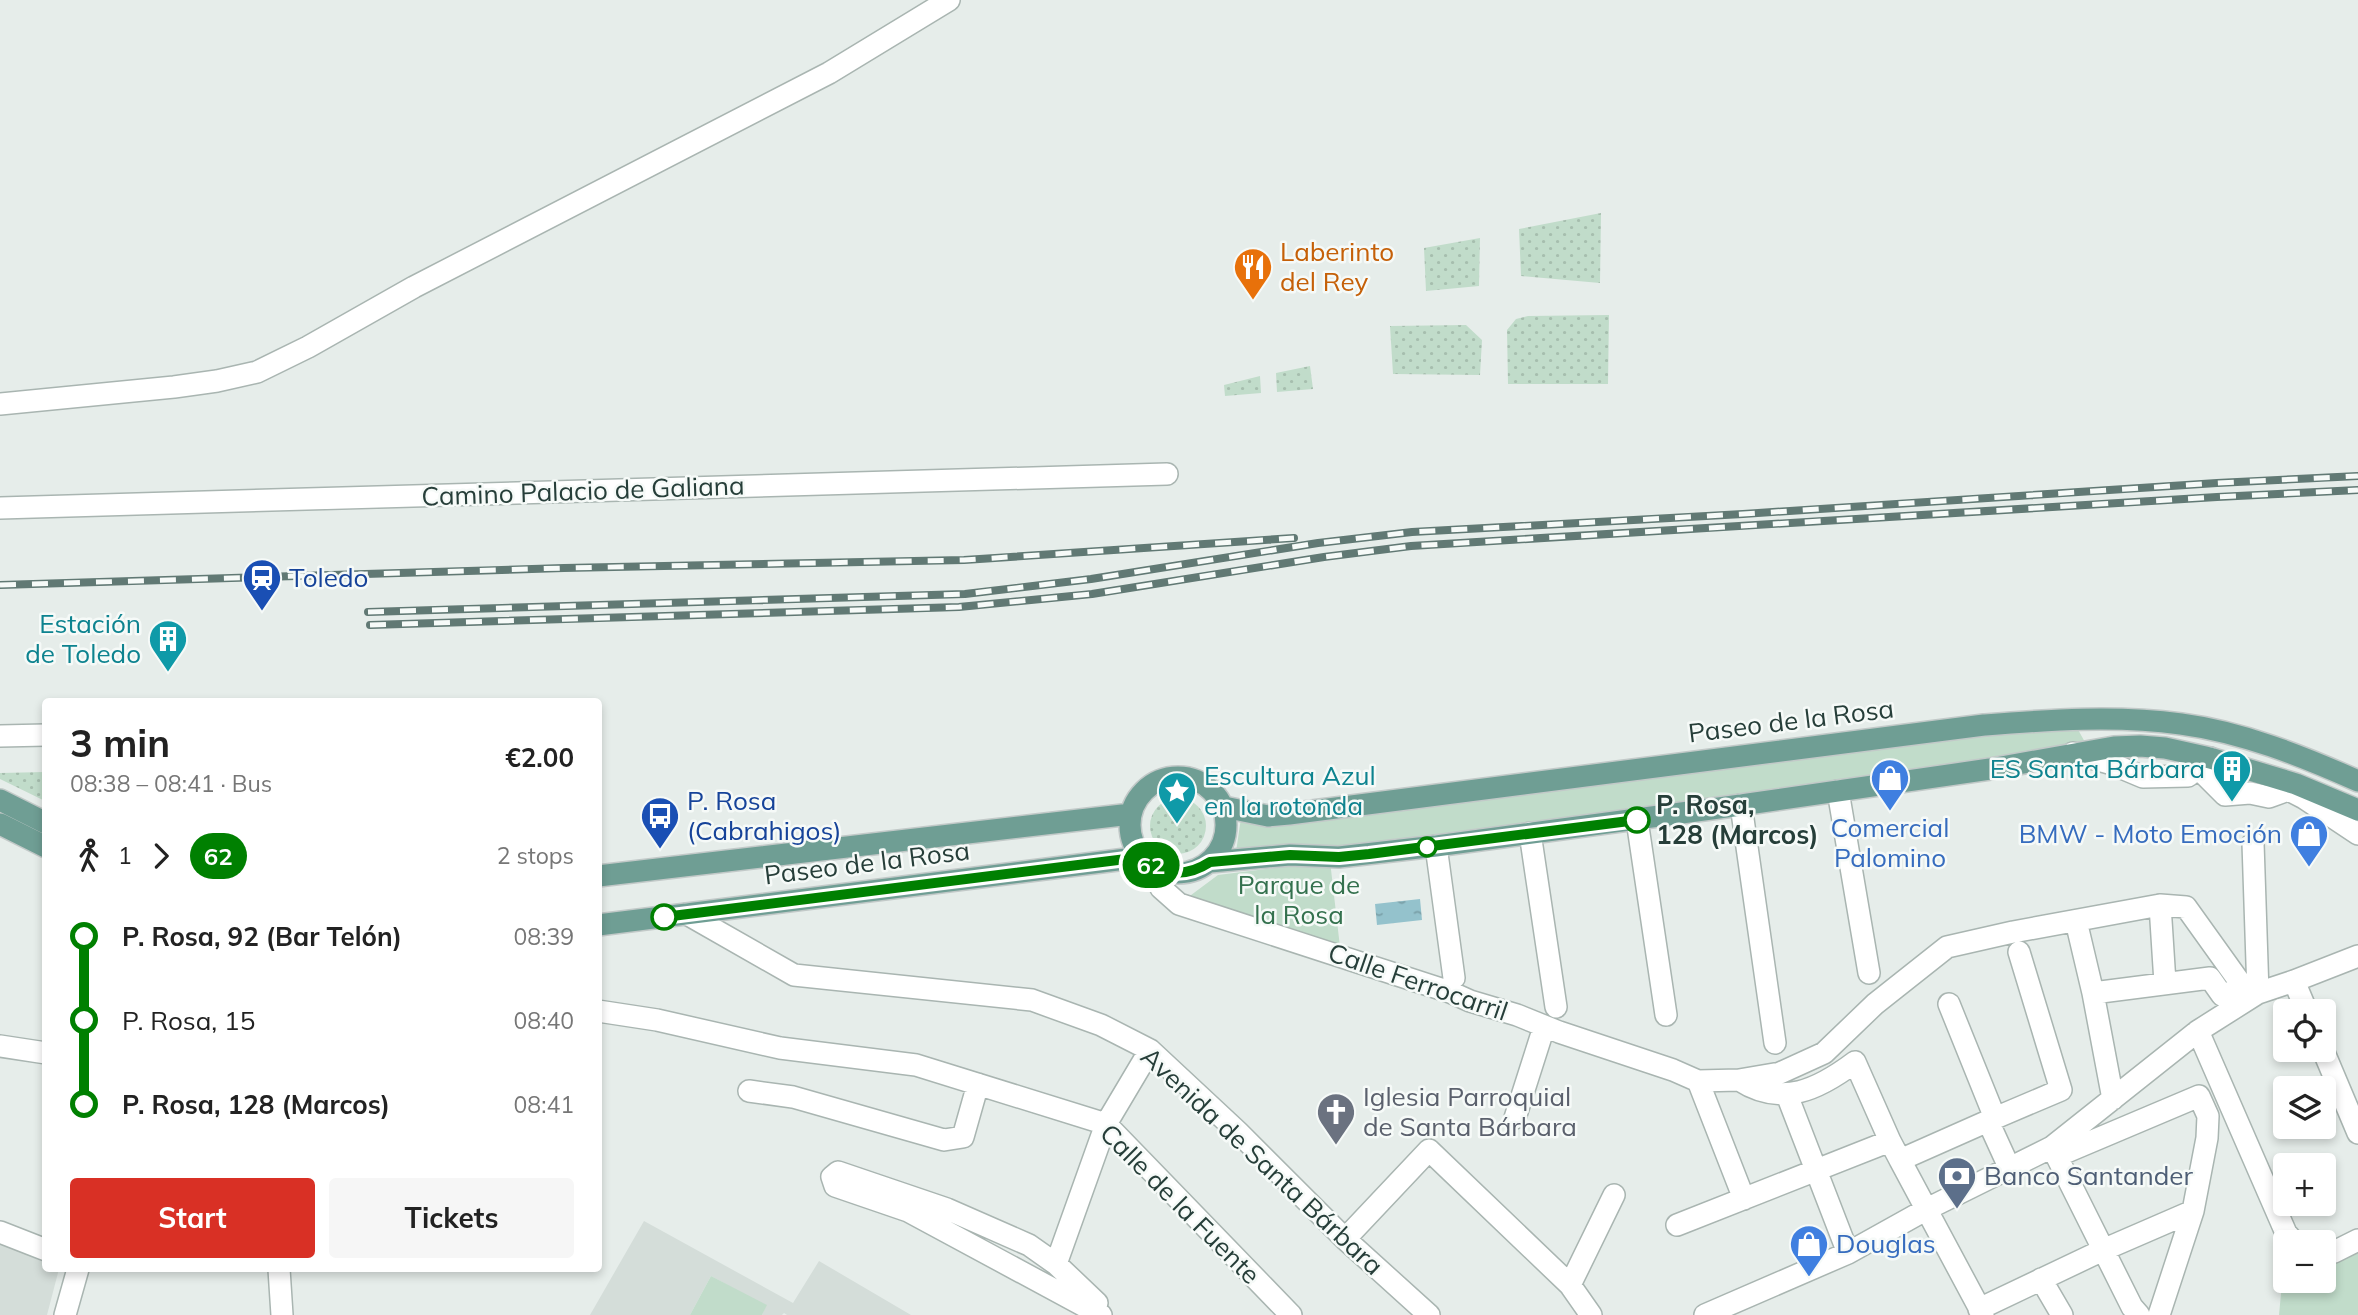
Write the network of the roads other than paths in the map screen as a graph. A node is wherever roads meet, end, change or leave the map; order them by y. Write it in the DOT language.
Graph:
graph roads {
  1 [pos="949,0"];
  2 [pos="0,404"];
  3 [pos="1167,474"];
  4 [pos="0,508"];
  5 [pos="42,735"];
  6 [pos="0,736"];
  7 [pos="2073,753"];
  8 [pos="2196,759"];
  9 [pos="2231,764"];
  10 [pos="2358,780"];
  11 [pos="2288,790"];
  12 [pos="1838,791"];
  13 [pos="0,800"];
  14 [pos="1741,805"];
  15 [pos="1224,807"];
  16 [pos="2358,810"];
  17 [pos="1131,814"];
  18 [pos="1637,820"];
  19 [pos="42,821"];
  20 [pos="0,824"];
  21 [pos="1530,834"];
  22 [pos="2358,834"];
  23 [pos="2253,843"];
  24 [pos="42,845"];
  25 [pos="1436,846"];
  26 [pos="1145,860"];
  27 [pos="1210,862"];
  28 [pos="602,876"];
  29 [pos="2160,905"];
  30 [pos="687,914"];
  31 [pos="2076,921"];
  32 [pos="602,925"];
  33 [pos="2019,952"];
  34 [pos="2358,956"];
  35 [pos="1869,973"];
  36 [pos="1454,978"];
  37 [pos="2294,981"];
  38 [pos="2165,983"];
  39 [pos="2251,990"];
  40 [pos="2093,993"];
  41 [pos="2302,999"];
  42 [pos="1949,1004"];
  43 [pos="1556,1007"];
  44 [pos="602,1012"];
  45 [pos="1666,1016"];
  46 [pos="1544,1027"];
  47 [pos="2198,1031"];
  48 [pos="1775,1043"];
  49 [pos="0,1046"];
  50 [pos="1150,1050"];
  51 [pos="42,1052"];
  52 [pos="2328,1062"];
  53 [pos="1739,1080"];
  54 [pos="1698,1081"];
  55 [pos="978,1084"];
  56 [pos="749,1091"];
  57 [pos="1787,1095"];
  58 [pos="2113,1099"];
  59 [pos="1515,1118"];
  60 [pos="1992,1120"];
  61 [pos="1106,1124"];
  62 [pos="2358,1133"];
  63 [pos="1895,1151"];
  64 [pos="2054,1152"];
  65 [pos="2009,1167"];
  66 [pos="1816,1170"];
  67 [pos="1614,1195"];
  68 [pos="1744,1199"];
  69 [pos="1927,1209"];
  70 [pos="2193,1211"];
  71 [pos="1677,1225"];
  72 [pos="2285,1230"];
  73 [pos="1,1233"];
  74 [pos="1345,1239"];
  75 [pos="2358,1240"];
  76 [pos="42,1248"];
  77 [pos="2103,1250"];
  78 [pos="2336,1250"];
  79 [pos="1848,1253"];
  80 [pos="1056,1264"];
  81 [pos="77,1272"];
  82 [pos="278,1272"];
  83 [pos="2041,1279"];
  84 [pos="1570,1284"];
  85 [pos="1981,1312"];
  86 [pos="2129,1312"];
  87 [pos="65,1315"];
  88 [pos="282,1315"];
  89 [pos="1101,1315"];
  90 [pos="1110,1315"];
  91 [pos="1291,1315"];
  92 [pos="1429,1315"];
  93 [pos="1591,1315"];
  94 [pos="1705,1315"];
  95 [pos="2062,1315"];
  96 [pos="2159,1315"];
  1 -- 2 [label="street"];
  3 -- 4 [label="street, Camino Palacio de Galiana"];
  5 -- 6 [label="street"];
  7 -- 8 [label="main road, Paseo de la Rosa"];
  7 -- 8 [label="street"];
  7 -- 12 [label="main road, Paseo de la Rosa"];
  8 -- 9 [label="main road, Paseo de la Rosa"];
  8 -- 11 [label="street"];
  9 -- 11 [label="street, Paseo de la Rosa"];
  9 -- 16 [label="main road, Paseo de la Rosa"];
  10 -- 15 [label="main road, Paseo de la Rosa"];
  11 -- 22 [label="street, Paseo de la Rosa"];
  12 -- 14 [label="main road, Paseo de la Rosa"];
  12 -- 35 [label="street"];
  13 -- 19 [label="main road"];
  14 -- 18 [label="main road, Paseo de la Rosa"];
  14 -- 48 [label="street"];
  15 -- 17 [label="main road"];
  15 -- 27 [label="main road"];
  17 -- 26 [label="main road"];
  17 -- 28 [label="main road, Paseo de la Rosa"];
  18 -- 21 [label="main road, Paseo de la Rosa"];
  18 -- 45 [label="street"];
  20 -- 24 [label="main road"];
  21 -- 25 [label="main road, Paseo de la Rosa"];
  21 -- 43 [label="street"];
  23 -- 39 [label="street"];
  25 -- 27 [label="main road, Paseo de la Rosa"];
  25 -- 36 [label="street"];
  26 -- 27 [label="main road, Paseo de la Rosa"];
  26 -- 30 [label="main road, Paseo de la Rosa"];
  26 -- 46 [label="street, Calle Ferrocarril"];
  29 -- 31 [label="street, Calle Ferrocarril"];
  29 -- 38 [label="street"];
  29 -- 39 [label="street, Calle Ferrocarril"];
  30 -- 32 [label="main road, Paseo de la Rosa"];
  30 -- 50 [label="street, Avenida de Santa Bárbara"];
  31 -- 40 [label="street"];
  31 -- 53 [label="street, Calle Ferrocarril"];
  33 -- 60 [label="street"];
  34 -- 37 [label="street"];
  37 -- 39 [label="street"];
  37 -- 41 [label="street"];
  38 -- 39 [label="street"];
  38 -- 40 [label="street"];
  39 -- 47 [label="street"];
  40 -- 58 [label="street"];
  42 -- 60 [label="street"];
  44 -- 55 [label="street, Calle de la Fuente"];
  46 -- 54 [label="street, Calle Ferrocarril"];
  46 -- 59 [label="street"];
  47 -- 58 [label="street"];
  47 -- 72 [label="street"];
  49 -- 51 [label="street"];
  50 -- 61 [label="street"];
  50 -- 74 [label="street, Avenida de Santa Bárbara"];
  52 -- 62 [label="street"];
  53 -- 54 [label="street, Calle Ferrocarril"];
  53 -- 57 [label="street, Calle Ferrocarril"];
  54 -- 68 [label="street"];
  55 -- 56 [label="street"];
  55 -- 61 [label="street, Calle de la Fuente"];
  57 -- 63 [label="street, Calle Ferrocarril"];
  57 -- 66 [label="street"];
  58 -- 64 [label="street"];
  60 -- 63 [label="street"];
  60 -- 65 [label="street"];
  61 -- 80 [label="street"];
  61 -- 91 [label="street, Calle de la Fuente"];
  63 -- 66 [label="street"];
  63 -- 69 [label="street"];
  64 -- 65 [label="street"];
  64 -- 70 [label="street"];
  64 -- 77 [label="street"];
  65 -- 69 [label="street"];
  66 -- 68 [label="street"];
  66 -- 79 [label="street"];
  67 -- 84 [label="street"];
  68 -- 71 [label="street"];
  69 -- 79 [label="street"];
  69 -- 85 [label="street"];
  70 -- 77 [label="street"];
  70 -- 96 [label="street"];
  73 -- 76 [label="street"];
  74 -- 84 [label="street"];
  74 -- 92 [label="street, Avenida de Santa Bárbara"];
  75 -- 78 [label="street"];
  77 -- 83 [label="street"];
  77 -- 86 [label="street"];
  79 -- 94 [label="street"];
  80 -- 89 [label="street"];
  80 -- 90 [label="street"];
  81 -- 87 [label="street"];
  82 -- 88 [label="street"];
  83 -- 85 [label="street"];
  83 -- 95 [label="street"];
  84 -- 93 [label="street"];
}
